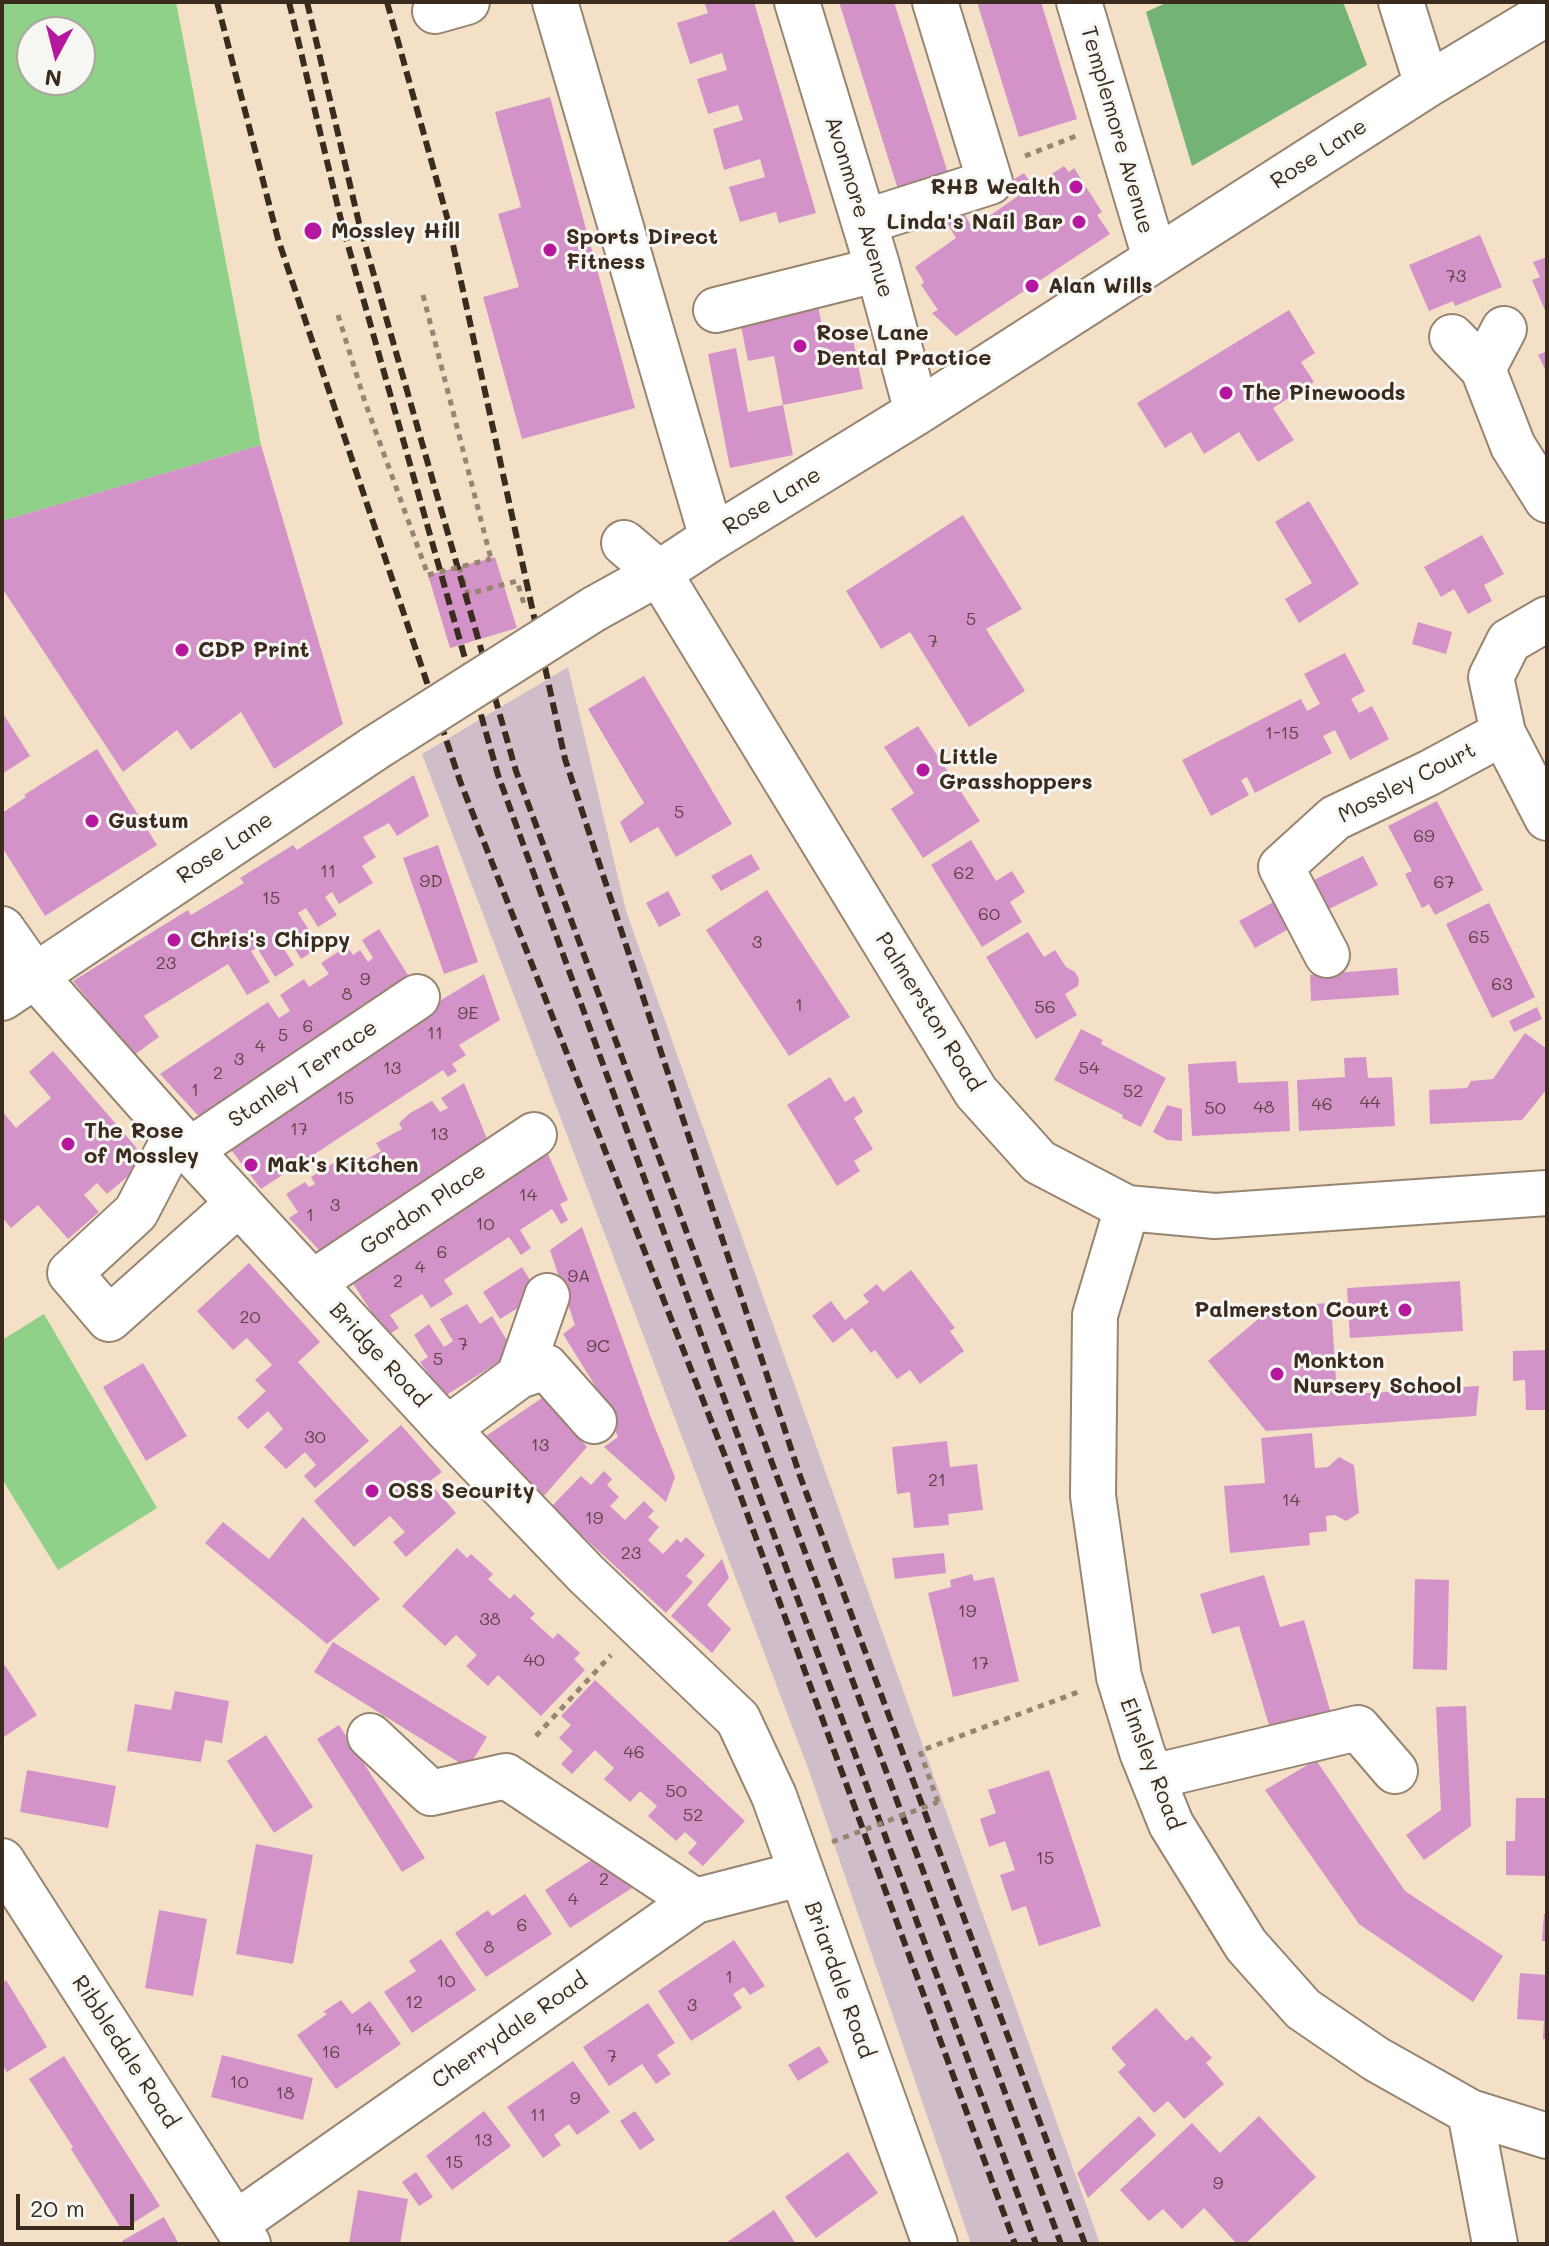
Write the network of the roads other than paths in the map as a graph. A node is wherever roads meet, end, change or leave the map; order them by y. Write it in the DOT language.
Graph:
graph roads {
  1 [pos="555,2"];
  2 [pos="797,2"];
  3 [pos="935,2"];
  4 [pos="1079,2"];
  5 [pos="1401,2"];
  6 [pos="1547,13"];
  7 [pos="1427,85"];
  8 [pos="864,222"];
  9 [pos="1155,258"];
  10 [pos="877,265"];
  11 [pos="716,310"];
  12 [pos="1504,329"];
  13 [pos="1452,337"];
  14 [pos="1483,369"];
  15 [pos="917,412"];
  16 [pos="1547,500"];
  17 [pos="712,538"];
  18 [pos="624,543"];
  19 [pos="659,573"];
  20 [pos="1547,619"];
  21 [pos="1503,733"];
  22 [pos="1547,818"];
  23 [pos="2,929"];
  24 [pos="1327,955"];
  25 [pos="18,987"];
  26 [pos="417,997"];
  27 [pos="534,1135"];
  28 [pos="183,1143"];
  29 [pos="1547,1193"];
  30 [pos="239,1203"];
  31 [pos="1127,1208"];
  32 [pos="312,1283"];
  33 [pos="547,1296"];
  34 [pos="519,1376"];
  35 [pos="594,1421"];
  36 [pos="447,1429"];
  37 [pos="738,1719"];
  38 [pos="370,1736"];
  39 [pos="1395,1771"];
  40 [pos="1152,1777"];
  41 [pos="2,1861"];
  42 [pos="800,1874"];
  43 [pos="695,1901"];
  44 [pos="1470,2112"];
  45 [pos="1547,2136"];
  46 [pos="242,2234"];
  47 [pos="921,2238"];
  48 [pos="1495,2244"];
  1 -- 17 [label="street"];
  2 -- 8 [label="street, Avonmore Avenue"];
  3 -- 8 [label="street"];
  4 -- 9 [label="street, Templemore Avenue"];
  5 -- 7 [label="street"];
  6 -- 7 [label="street, Rose Lane"];
  7 -- 9 [label="street, Rose Lane"];
  8 -- 10 [label="street, Avonmore Avenue"];
  9 -- 15 [label="street, Rose Lane"];
  10 -- 11 [label="street"];
  10 -- 15 [label="street, Avonmore Avenue"];
  12 -- 14 [label="street"];
  13 -- 14 [label="street"];
  14 -- 16 [label="street"];
  15 -- 17 [label="street, Rose Lane"];
  17 -- 19 [label="street, Rose Lane"];
  18 -- 19 [label="street, Palmerston Road"];
  19 -- 25 [label="street, Rose Lane, bridge"];
  19 -- 31 [label="street, Palmerston Road"];
  20 -- 21 [label="street"];
  21 -- 22 [label="street"];
  21 -- 24 [label="street, Mossley Court"];
  23 -- 25 [label="street, Bridge Road"];
  25 -- 28 [label="street, Bridge Road"];
  26 -- 28 [label="street, Stanley Terrace"];
  27 -- 32 [label="street, Gordon Place"];
  28 -- 30 [label="street, Bridge Road"];
  28 -- 30 [label="street"];
  29 -- 31 [label="street, Palmerston Road"];
  30 -- 32 [label="street, Bridge Road"];
  31 -- 40 [label="street, Elmsley Road"];
  32 -- 36 [label="street, Bridge Road"];
  33 -- 34 [label="street"];
  34 -- 35 [label="street"];
  34 -- 36 [label="street"];
  36 -- 37 [label="street, Bridge Road"];
  37 -- 42 [label="street, Briardale Road"];
  38 -- 43 [label="street"];
  39 -- 40 [label="street"];
  40 -- 44 [label="street, Elmsley Road"];
  41 -- 46 [label="street, Ribbledale Road"];
  42 -- 43 [label="street, Cherrydale Road"];
  42 -- 47 [label="street, Briardale Road"];
  43 -- 46 [label="street, Cherrydale Road"];
  44 -- 45 [label="street, Elmsley Road"];
  44 -- 48 [label="street"];
}
